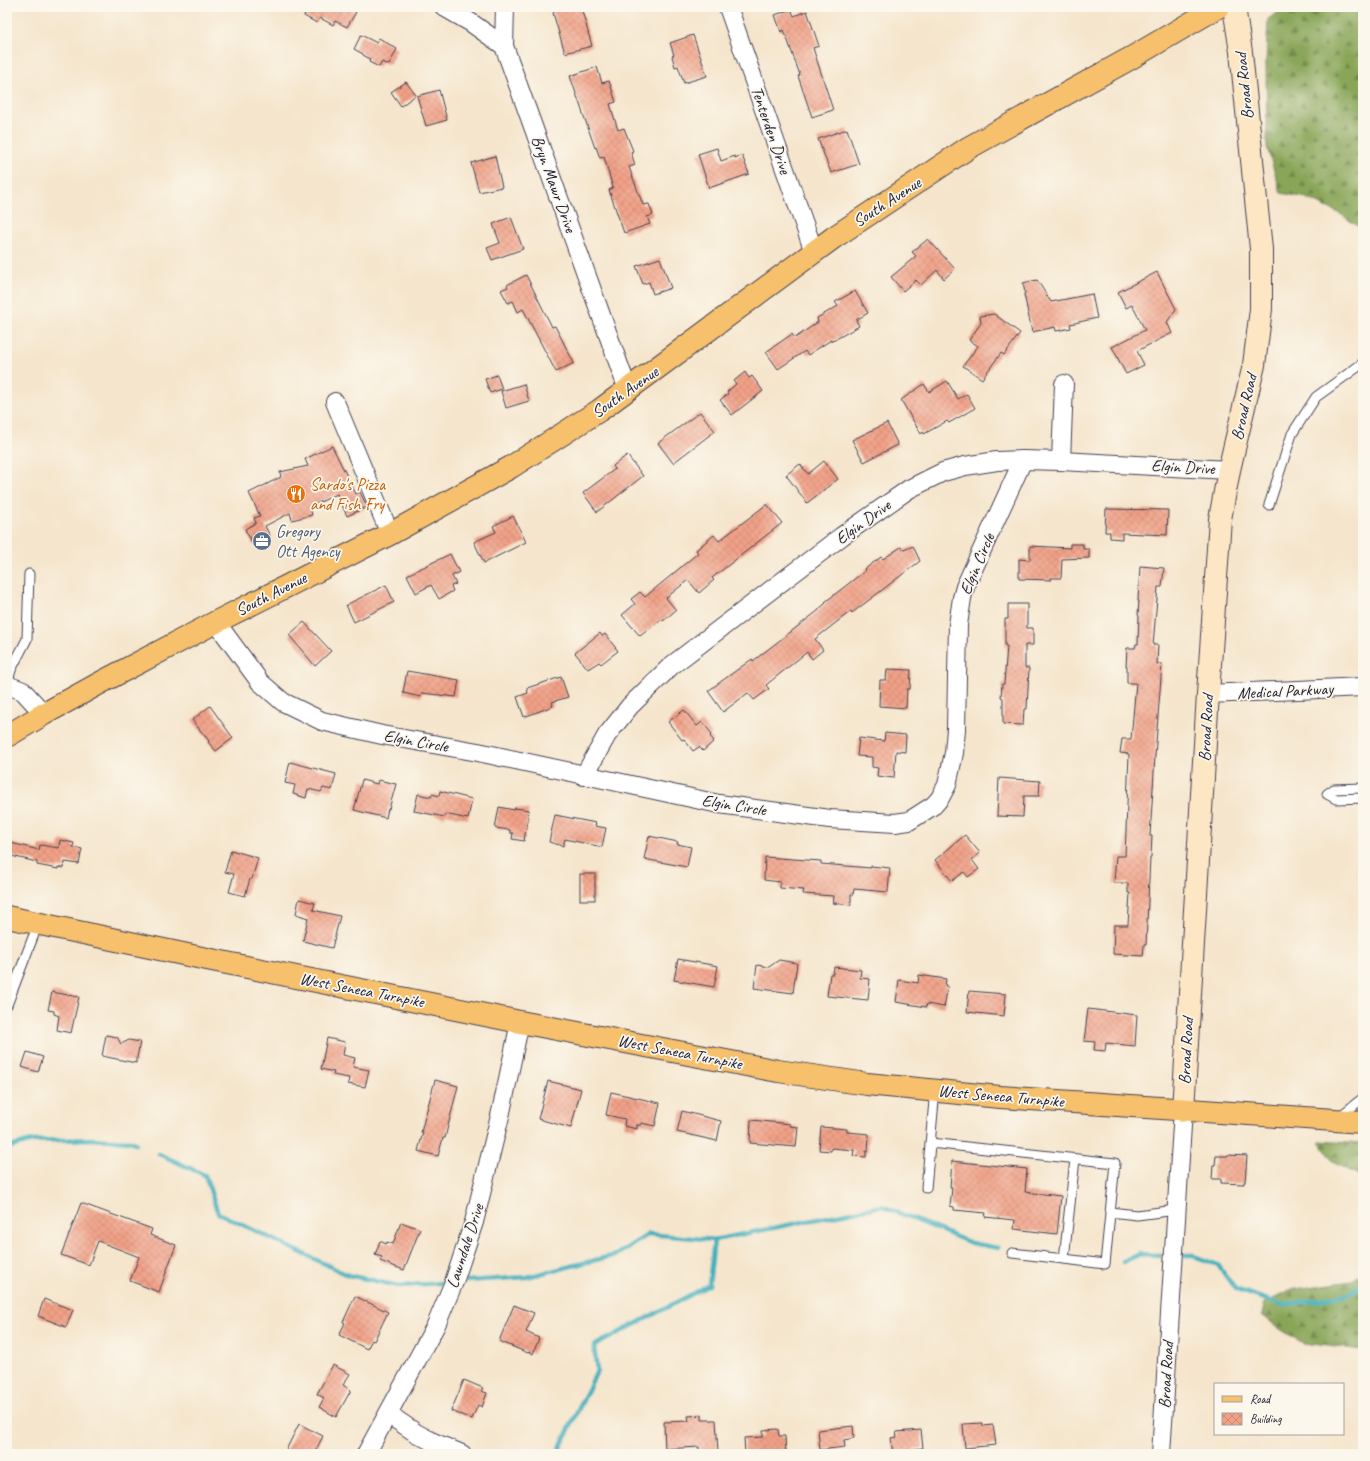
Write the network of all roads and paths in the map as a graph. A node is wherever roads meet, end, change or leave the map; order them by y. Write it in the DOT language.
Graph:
graph roads {
  1 [pos="444,7"];
  2 [pos="505,7"];
  3 [pos="728,7"];
  4 [pos="1218,7"];
  5 [pos="1234,7"];
  6 [pos="504,46"];
  7 [pos="814,252"];
  8 [pos="1363,363"];
  9 [pos="1064,384"];
  10 [pos="628,390"];
  11 [pos="335,402"];
  12 [pos="1022,460"];
  13 [pos="1061,461"];
  14 [pos="1229,470"];
  15 [pos="1269,505"];
  16 [pos="390,534"];
  17 [pos="29,574"];
  18 [pos="216,622"];
  19 [pos="8,676"];
  20 [pos="1363,687"];
  21 [pos="1208,694"];
  22 [pos="44,714"];
  23 [pos="7,736"];
  24 [pos="584,776"];
  25 [pos="1363,788"];
  26 [pos="1363,798"];
  27 [pos="7,917"];
  28 [pos="38,924"];
  29 [pos="17,975"];
  30 [pos="7,981"];
  31 [pos="7,1005"];
  32 [pos="520,1022"];
  33 [pos="935,1090"];
  34 [pos="1363,1098"];
  35 [pos="1183,1110"];
  36 [pos="1334,1120"];
  37 [pos="1363,1122"];
  38 [pos="930,1143"];
  39 [pos="1075,1159"];
  40 [pos="926,1188"];
  41 [pos="1176,1210"];
  42 [pos="1110,1212"];
  43 [pos="1012,1253"];
  44 [pos="1064,1259"];
  45 [pos="388,1414"];
  46 [pos="366,1454"];
  47 [pos="462,1454"];
  48 [pos="1161,1454"];
  1 -- 6 [label="street"];
  2 -- 6 [label="street"];
  3 -- 7 [label="street, Tenterden Drive"];
  4 -- 7 [label="main road, South Avenue"];
  5 -- 14 [label="street, Broad Road"];
  6 -- 10 [label="street, Bryn Mawr Drive"];
  7 -- 10 [label="main road, South Avenue"];
  8 -- 15 [label="lane"];
  9 -- 13 [label="street"];
  10 -- 16 [label="main road, South Avenue"];
  11 -- 16 [label="street"];
  12 -- 13 [label="street, Elgin Drive"];
  12 -- 24 [label="street, Elgin Drive"];
  12 -- 24 [label="street, Elgin Circle"];
  13 -- 14 [label="street, Elgin Drive"];
  14 -- 21 [label="street, Broad Road"];
  16 -- 18 [label="main road, South Avenue"];
  17 -- 19 [label="lane"];
  18 -- 22 [label="main road, South Avenue"];
  18 -- 24 [label="street, Elgin Circle"];
  19 -- 22 [label="street"];
  20 -- 21 [label="street, Medical Parkway"];
  21 -- 35 [label="street, Broad Road"];
  22 -- 23 [label="main road, South Avenue"];
  25 -- 26 [label="lane"];
  27 -- 28 [label="main road, West Seneca Turnpike"];
  28 -- 29 [label="lane"];
  28 -- 32 [label="main road, West Seneca Turnpike"];
  29 -- 30 [label="lane"];
  29 -- 31 [label="lane"];
  32 -- 33 [label="main road, West Seneca Turnpike"];
  32 -- 45 [label="street, Lawndale Drive"];
  33 -- 35 [label="main road, West Seneca Turnpike"];
  33 -- 38 [label="lane"];
  34 -- 36 [label="lane"];
  35 -- 36 [label="main road, West Seneca Turnpike"];
  35 -- 41 [label="street, Broad Road"];
  36 -- 37 [label="main road, West Seneca Turnpike"];
  38 -- 39 [label="lane"];
  38 -- 40 [label="lane"];
  39 -- 42 [label="lane"];
  39 -- 44 [label="lane"];
  41 -- 42 [label="lane"];
  41 -- 48 [label="street, Broad Road"];
  42 -- 44 [label="lane"];
  43 -- 44 [label="lane"];
  45 -- 46 [label="street, Lawndale Drive"];
  45 -- 47 [label="street"];
}
